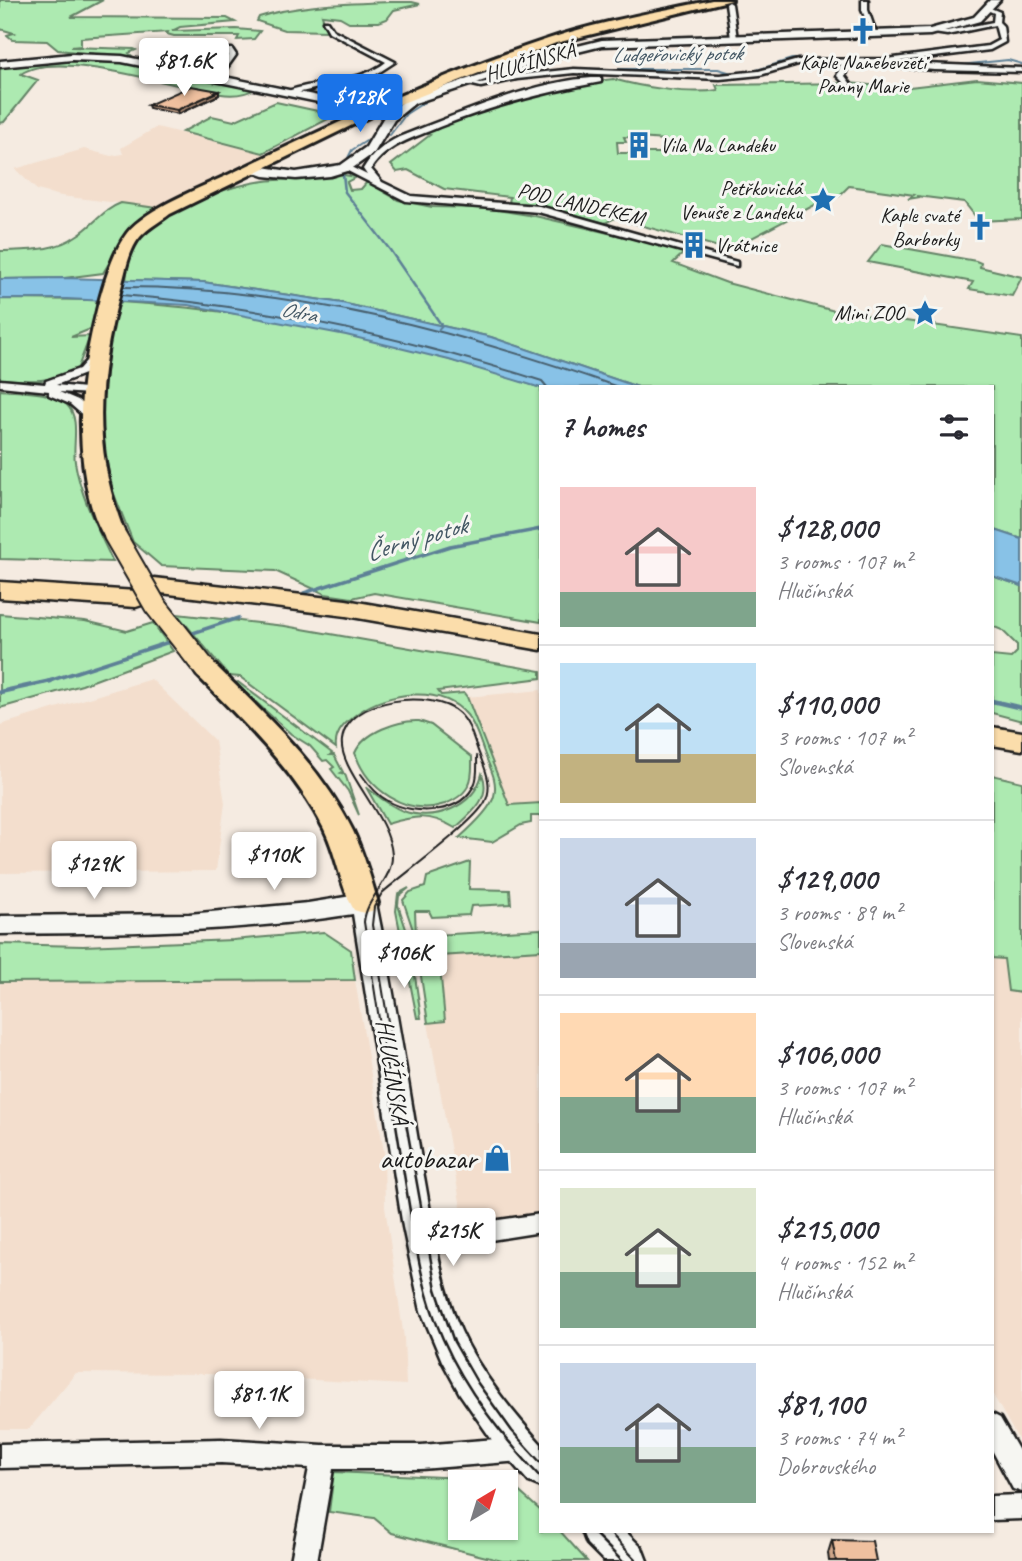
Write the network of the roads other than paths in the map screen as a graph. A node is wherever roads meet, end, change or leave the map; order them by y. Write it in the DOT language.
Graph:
graph roads {
  1 [pos="865,0"];
  2 [pos="996,0"];
  3 [pos="728,2"];
  4 [pos="988,9"];
  5 [pos="325,23"];
  6 [pos="996,23"];
  7 [pos="930,32"];
  8 [pos="875,35"];
  9 [pos="734,38"];
  10 [pos="212,51"];
  11 [pos="845,61"];
  12 [pos="876,61"];
  13 [pos="0,64"];
  14 [pos="1022,70"];
  15 [pos="642,73"];
  16 [pos="218,78"];
  17 [pos="471,83"];
  18 [pos="847,84"];
  19 [pos="291,93"];
  20 [pos="356,111"];
  21 [pos="273,157"];
  22 [pos="344,167"];
  23 [pos="250,169"];
  24 [pos="292,175"];
  25 [pos="378,183"];
  26 [pos="218,184"];
  27 [pos="734,264"];
  28 [pos="99,353"];
  29 [pos="0,383"];
  30 [pos="37,387"];
  31 [pos="92,391"];
  32 [pos="90,416"];
  33 [pos="0,574"];
  34 [pos="0,592"];
  35 [pos="141,593"];
  36 [pos="539,642"];
  37 [pos="539,658"];
  38 [pos="994,736"];
  39 [pos="1022,741"];
  40 [pos="994,752"];
  41 [pos="1022,758"];
  42 [pos="364,902"];
  43 [pos="0,925"];
  44 [pos="539,1223"];
  45 [pos="421,1241"];
  46 [pos="994,1430"];
  47 [pos="0,1456"];
  48 [pos="323,1457"];
  49 [pos="531,1459"];
  50 [pos="1022,1480"];
  51 [pos="1022,1507"];
  52 [pos="994,1508"];
  53 [pos="602,1533"];
  54 [pos="304,1561"];
  55 [pos="629,1561"];
  1 -- 8 [label="street"];
  2 -- 4 [label="street, HLUČÍNSKÁ"];
  3 -- 9 [label="street"];
  3 -- 20 [label="main road, HLUČÍNSKÁ"];
  4 -- 6 [label="street"];
  4 -- 7 [label="street, HLUČÍNSKÁ"];
  5 -- 19 [label="street"];
  6 -- 7 [label="street, HLUČÍNSKÁ"];
  6 -- 12 [label="street"];
  7 -- 8 [label="street, HLUČÍNSKÁ"];
  8 -- 9 [label="street, HLUČÍNSKÁ"];
  9 -- 17 [label="street, HLUČÍNSKÁ"];
  10 -- 16 [label="street"];
  11 -- 12 [label="street"];
  11 -- 15 [label="street"];
  11 -- 18 [label="street"];
  12 -- 14 [label="street"];
  13 -- 16 [label="street"];
  15 -- 17 [label="street"];
  15 -- 25 [label="street"];
  16 -- 19 [label="street"];
  17 -- 22 [label="street, HLUČÍNSKÁ"];
  19 -- 20 [label="street"];
  20 -- 21 [label="main road, HLUČÍNSKÁ"];
  21 -- 23 [label="main road, HLUČÍNSKÁ"];
  21 -- 24 [label="street"];
  22 -- 24 [label="street, HLUČÍNSKÁ"];
  22 -- 25 [label="street, POD LANDEKEM"];
  23 -- 24 [label="street, HLUČÍNSKÁ"];
  23 -- 26 [label="main road, HLUČÍNSKÁ"];
  24 -- 26 [label="street"];
  25 -- 27 [label="street, POD LANDEKEM"];
  26 -- 28 [label="main road, HLUČÍNSKÁ"];
  28 -- 30 [label="street"];
  28 -- 31 [label="main road, HLUČÍNSKÁ"];
  29 -- 30 [label="street"];
  30 -- 31 [label="street"];
  30 -- 32 [label="street"];
  31 -- 32 [label="main road, HLUČÍNSKÁ"];
  32 -- 42 [label="main road, HLUČÍNSKÁ, bridge"];
  33 -- 35 [label="highway"];
  34 -- 35 [label="highway"];
  35 -- 36 [label="highway"];
  35 -- 37 [label="highway"];
  38 -- 39 [label="highway"];
  40 -- 41 [label="highway"];
  42 -- 43 [label="street"];
  42 -- 45 [label="street, HLUČÍNSKÁ"];
  44 -- 45 [label="street"];
  45 -- 49 [label="street, HLUČÍNSKÁ"];
  46 -- 50 [label="street"];
  47 -- 48 [label="street"];
  48 -- 49 [label="street"];
  48 -- 54 [label="street"];
  51 -- 52 [label="street"];
  53 -- 55 [label="street"];
}
